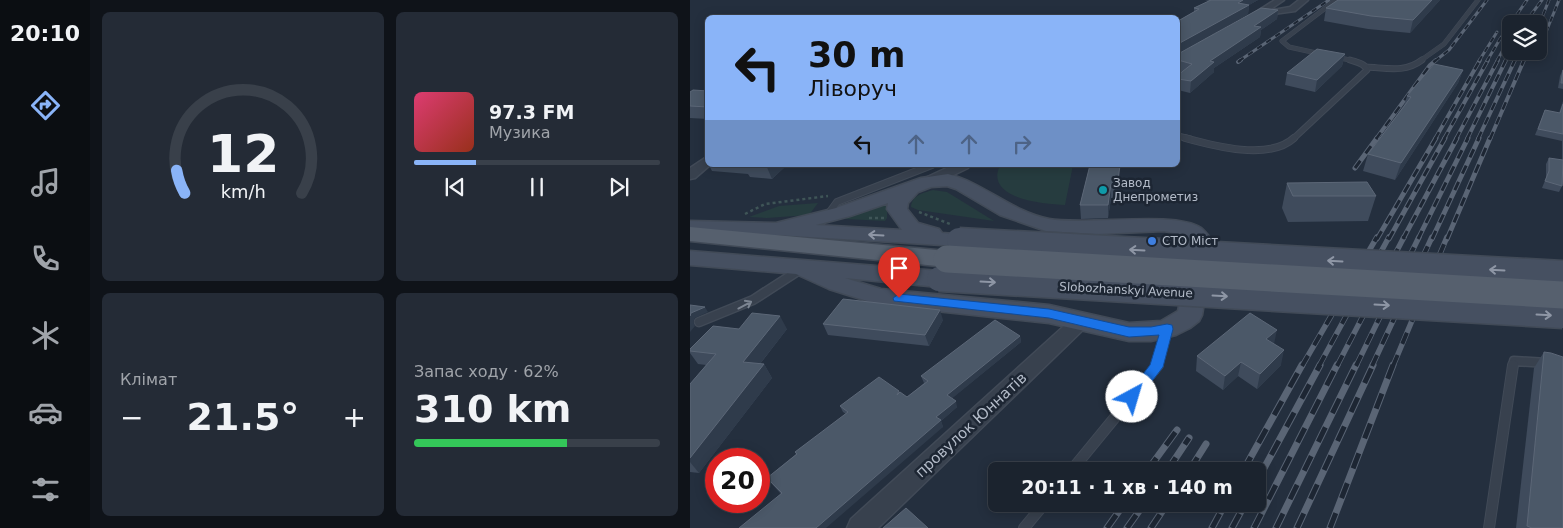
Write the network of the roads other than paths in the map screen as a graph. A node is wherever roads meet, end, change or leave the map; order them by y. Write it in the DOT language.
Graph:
graph roads {
  1 [pos="1280,0"];
  2 [pos="1304,0"];
  3 [pos="1336,0"];
  4 [pos="1478,0"];
  5 [pos="1256,16"];
  6 [pos="1240,24"];
  7 [pos="1366,67"];
  8 [pos="1180,136"];
  9 [pos="705,162"];
  10 [pos="959,171"];
  11 [pos="690,175"];
  12 [pos="924,179"];
  13 [pos="826,217"];
  14 [pos="690,227"];
  15 [pos="776,228"];
  16 [pos="690,234"];
  17 [pos="690,249"];
  18 [pos="690,258"];
  19 [pos="949,259"];
  20 [pos="802,268"];
  21 [pos="1563,274"];
  22 [pos="896,275"];
  23 [pos="1563,295"];
  24 [pos="880,296"];
  25 [pos="1563,316"];
  26 [pos="1081,321"];
  27 [pos="699,322"];
  28 [pos="1167,329"];
  29 [pos="1563,364"];
  30 [pos="1078,462"];
  31 [pos="1037,512"];
  32 [pos="860,528"];
  33 [pos="1024,528"];
  34 [pos="1488,528"];
  1 -- 5 [label="street"];
  2 -- 5 [label="street"];
  3 -- 7 [label="lane"];
  4 -- 7 [label="lane"];
  5 -- 6 [label="street"];
  7 -- 8 [label="lane"];
  9 -- 11 [label="street"];
  10 -- 12 [label="main road"];
  10 -- 28 [label="main road"];
  12 -- 13 [label="main road"];
  12 -- 13 [label="lane"];
  12 -- 19 [label="main road"];
  13 -- 15 [label="main road"];
  14 -- 15 [label="main road, Slobozhanskyi Avenue"];
  19 -- 15 [label="main road, Slobozhanskyi Avenue, one-way"];
  16 -- 19 [label="main road, Slobozhanskyi Avenue"];
  17 -- 19 [label="main road, Slobozhanskyi Avenue"];
  18 -- 20 [label="main road, Slobozhanskyi Avenue"];
  21 -- 19 [label="main road, Slobozhanskyi Avenue, one-way, bridge"];
  19 -- 22 [label="main road, Slobozhanskyi Avenue"];
  19 -- 23 [label="main road, Slobozhanskyi Avenue, bridge"];
  19 -- 25 [label="main road, Slobozhanskyi Avenue, one-way, bridge"];
  20 -- 22 [label="main road, Slobozhanskyi Avenue"];
  20 -- 24 [label="main road"];
  27 -- 20 [label="lane, one-way"];
  22 -- 24 [label="main road"];
  24 -- 26 [label="main road"];
  26 -- 28 [label="main road"];
  26 -- 32 [label="street, провулок Юннатів"];
  28 -- 30 [label="lane"];
  29 -- 34 [label="lane"];
  31 -- 33 [label="lane"];
}
